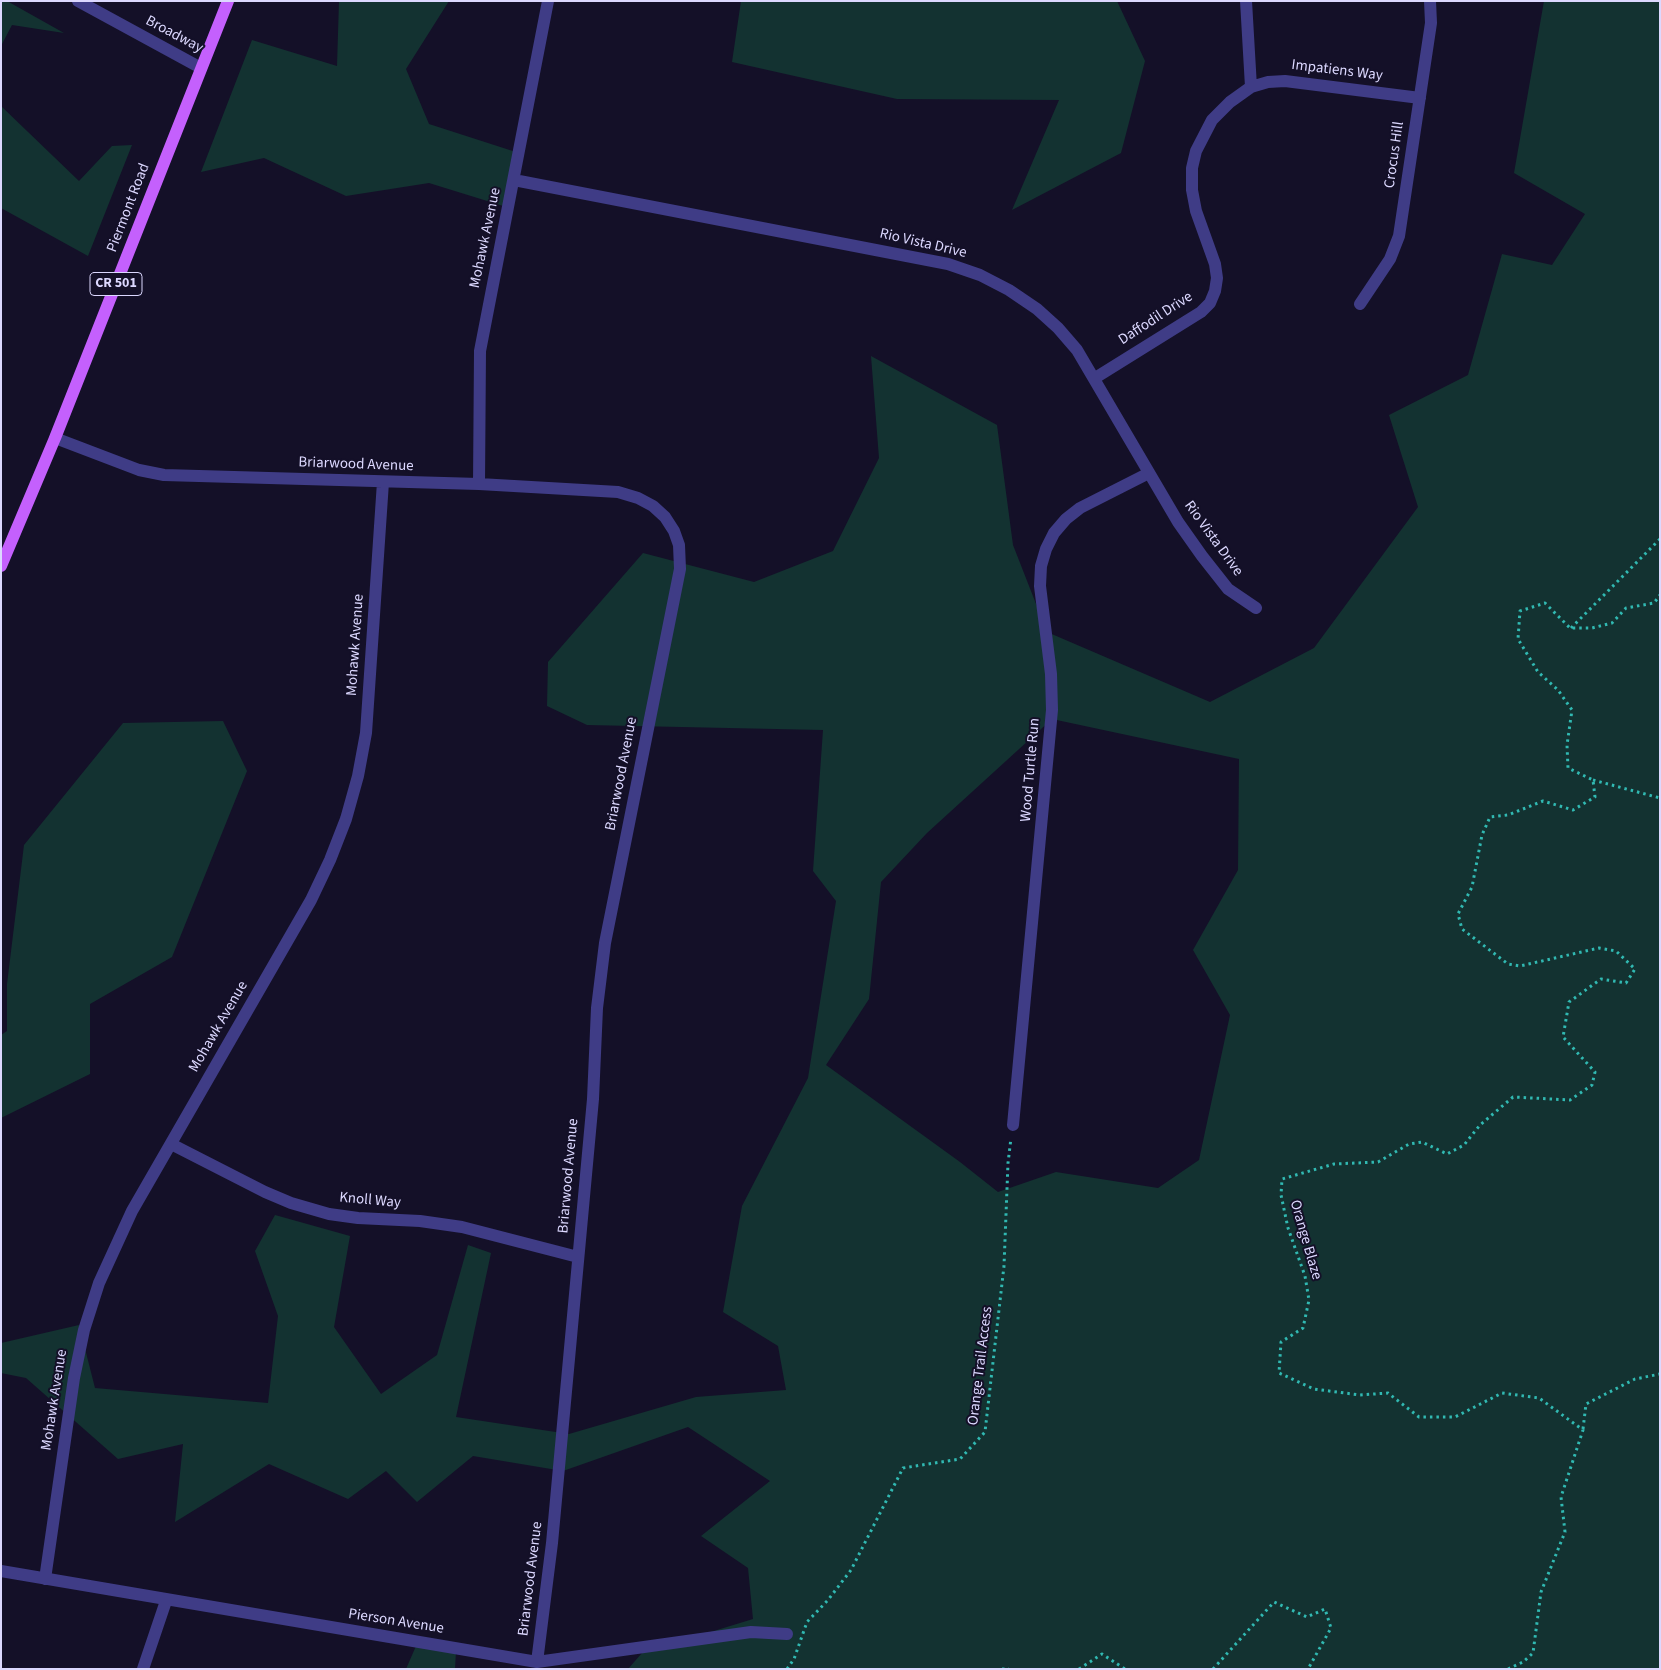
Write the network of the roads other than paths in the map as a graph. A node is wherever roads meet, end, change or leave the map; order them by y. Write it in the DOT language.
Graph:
graph roads {
  1 [pos="78,1"];
  2 [pos="228,1"];
  3 [pos="548,1"];
  4 [pos="1246,1"];
  5 [pos="1430,1"];
  6 [pos="201,68"];
  7 [pos="1251,87"];
  8 [pos="1420,98"];
  9 [pos="514,180"];
  10 [pos="1360,304"];
  11 [pos="1095,378"];
  12 [pos="56,438"];
  13 [pos="1149,473"];
  14 [pos="383,482"];
  15 [pos="479,484"];
  16 [pos="1,566"];
  17 [pos="1256,608"];
  18 [pos="1013,1126"];
  19 [pos="171,1144"];
  20 [pos="578,1257"];
  21 [pos="1,1571"];
  22 [pos="45,1579"];
  23 [pos="166,1601"];
  24 [pos="787,1634"];
  25 [pos="537,1662"];
  26 [pos="142,1669"];
  1 -- 6 [label="street, Broadway"];
  2 -- 6 [label="main road, Piermont Road / CR 501"];
  3 -- 9 [label="street, Mohawk Avenue"];
  4 -- 7 [label="street"];
  5 -- 8 [label="street, Crocus Hill"];
  6 -- 12 [label="main road, Piermont Road / CR 501"];
  7 -- 8 [label="street, Impatiens Way"];
  7 -- 11 [label="street, Daffodil Drive"];
  8 -- 10 [label="street, Crocus Hill"];
  9 -- 11 [label="street, Rio Vista Drive"];
  9 -- 15 [label="street, Mohawk Avenue"];
  11 -- 13 [label="street, Rio Vista Drive"];
  12 -- 14 [label="street, Briarwood Avenue"];
  12 -- 16 [label="main road, Piermont Road / CR 501"];
  13 -- 17 [label="street, Rio Vista Drive"];
  13 -- 18 [label="street, Wood Turtle Run"];
  14 -- 15 [label="street, Briarwood Avenue"];
  14 -- 19 [label="street, Mohawk Avenue"];
  15 -- 20 [label="street, Briarwood Avenue"];
  19 -- 20 [label="street, Knoll Way"];
  19 -- 22 [label="street, Mohawk Avenue"];
  20 -- 25 [label="street, Briarwood Avenue"];
  21 -- 22 [label="street, Pierson Avenue"];
  22 -- 23 [label="street, Pierson Avenue"];
  23 -- 25 [label="street, Pierson Avenue"];
  23 -- 26 [label="street"];
  24 -- 25 [label="street, Pierson Avenue"];
}
